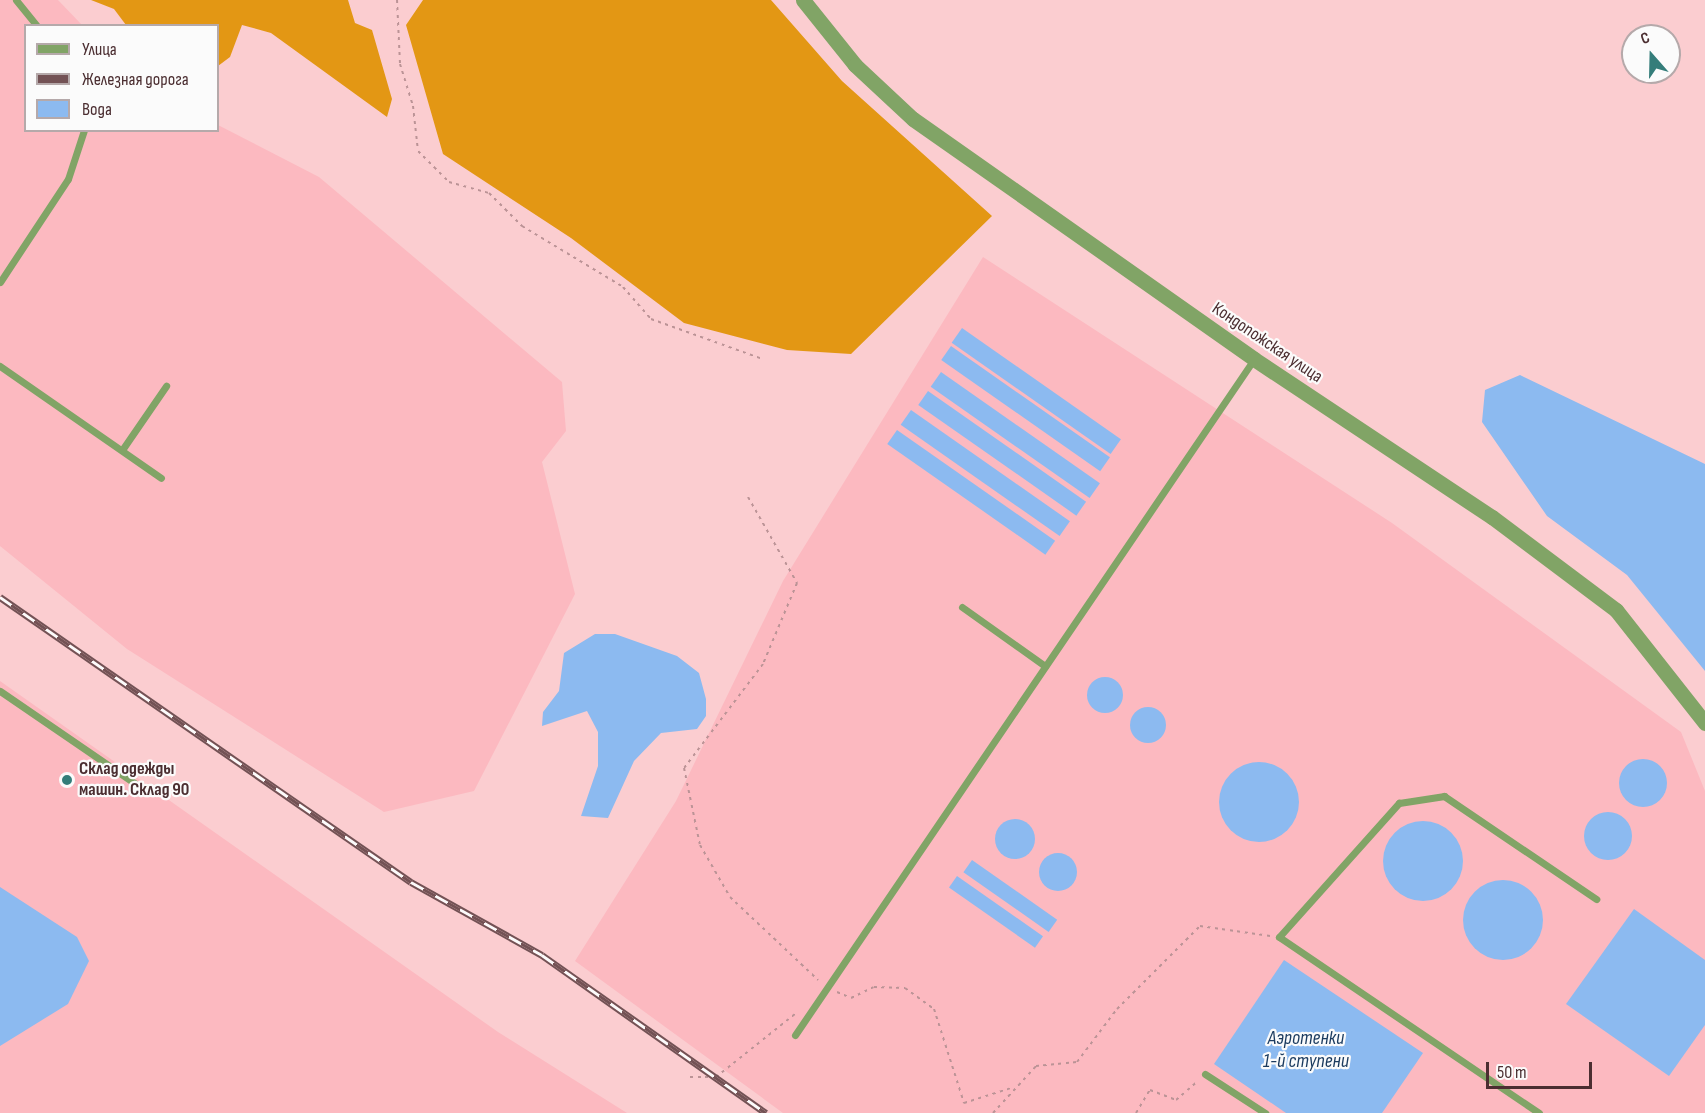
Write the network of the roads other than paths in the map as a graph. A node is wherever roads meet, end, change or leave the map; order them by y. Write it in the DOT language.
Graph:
graph roads {
  1 [pos="16,0"];
  2 [pos="803,0"];
  3 [pos="35,24"];
  4 [pos="83,132"];
  5 [pos="0,282"];
  6 [pos="1254,359"];
  7 [pos="0,366"];
  8 [pos="166,387"];
  9 [pos="122,450"];
  10 [pos="161,478"];
  11 [pos="962,607"];
  12 [pos="1045,666"];
  13 [pos="0,691"];
  14 [pos="1705,723"];
  15 [pos="140,787"];
  16 [pos="1596,899"];
  17 [pos="795,1035"];
  18 [pos="1205,1074"];
  19 [pos="1265,1113"];
  20 [pos="1539,1113"];
  1 -- 3 [label="lane"];
  2 -- 6 [label="street, Кондопожская улица"];
  4 -- 5 [label="lane"];
  6 -- 12 [label="lane"];
  6 -- 14 [label="street, Кондопожская улица"];
  7 -- 9 [label="lane"];
  8 -- 9 [label="lane"];
  9 -- 10 [label="lane"];
  11 -- 12 [label="lane"];
  12 -- 17 [label="lane"];
  13 -- 15 [label="lane"];
  16 -- 20 [label="lane"];
  18 -- 19 [label="lane"];
}
